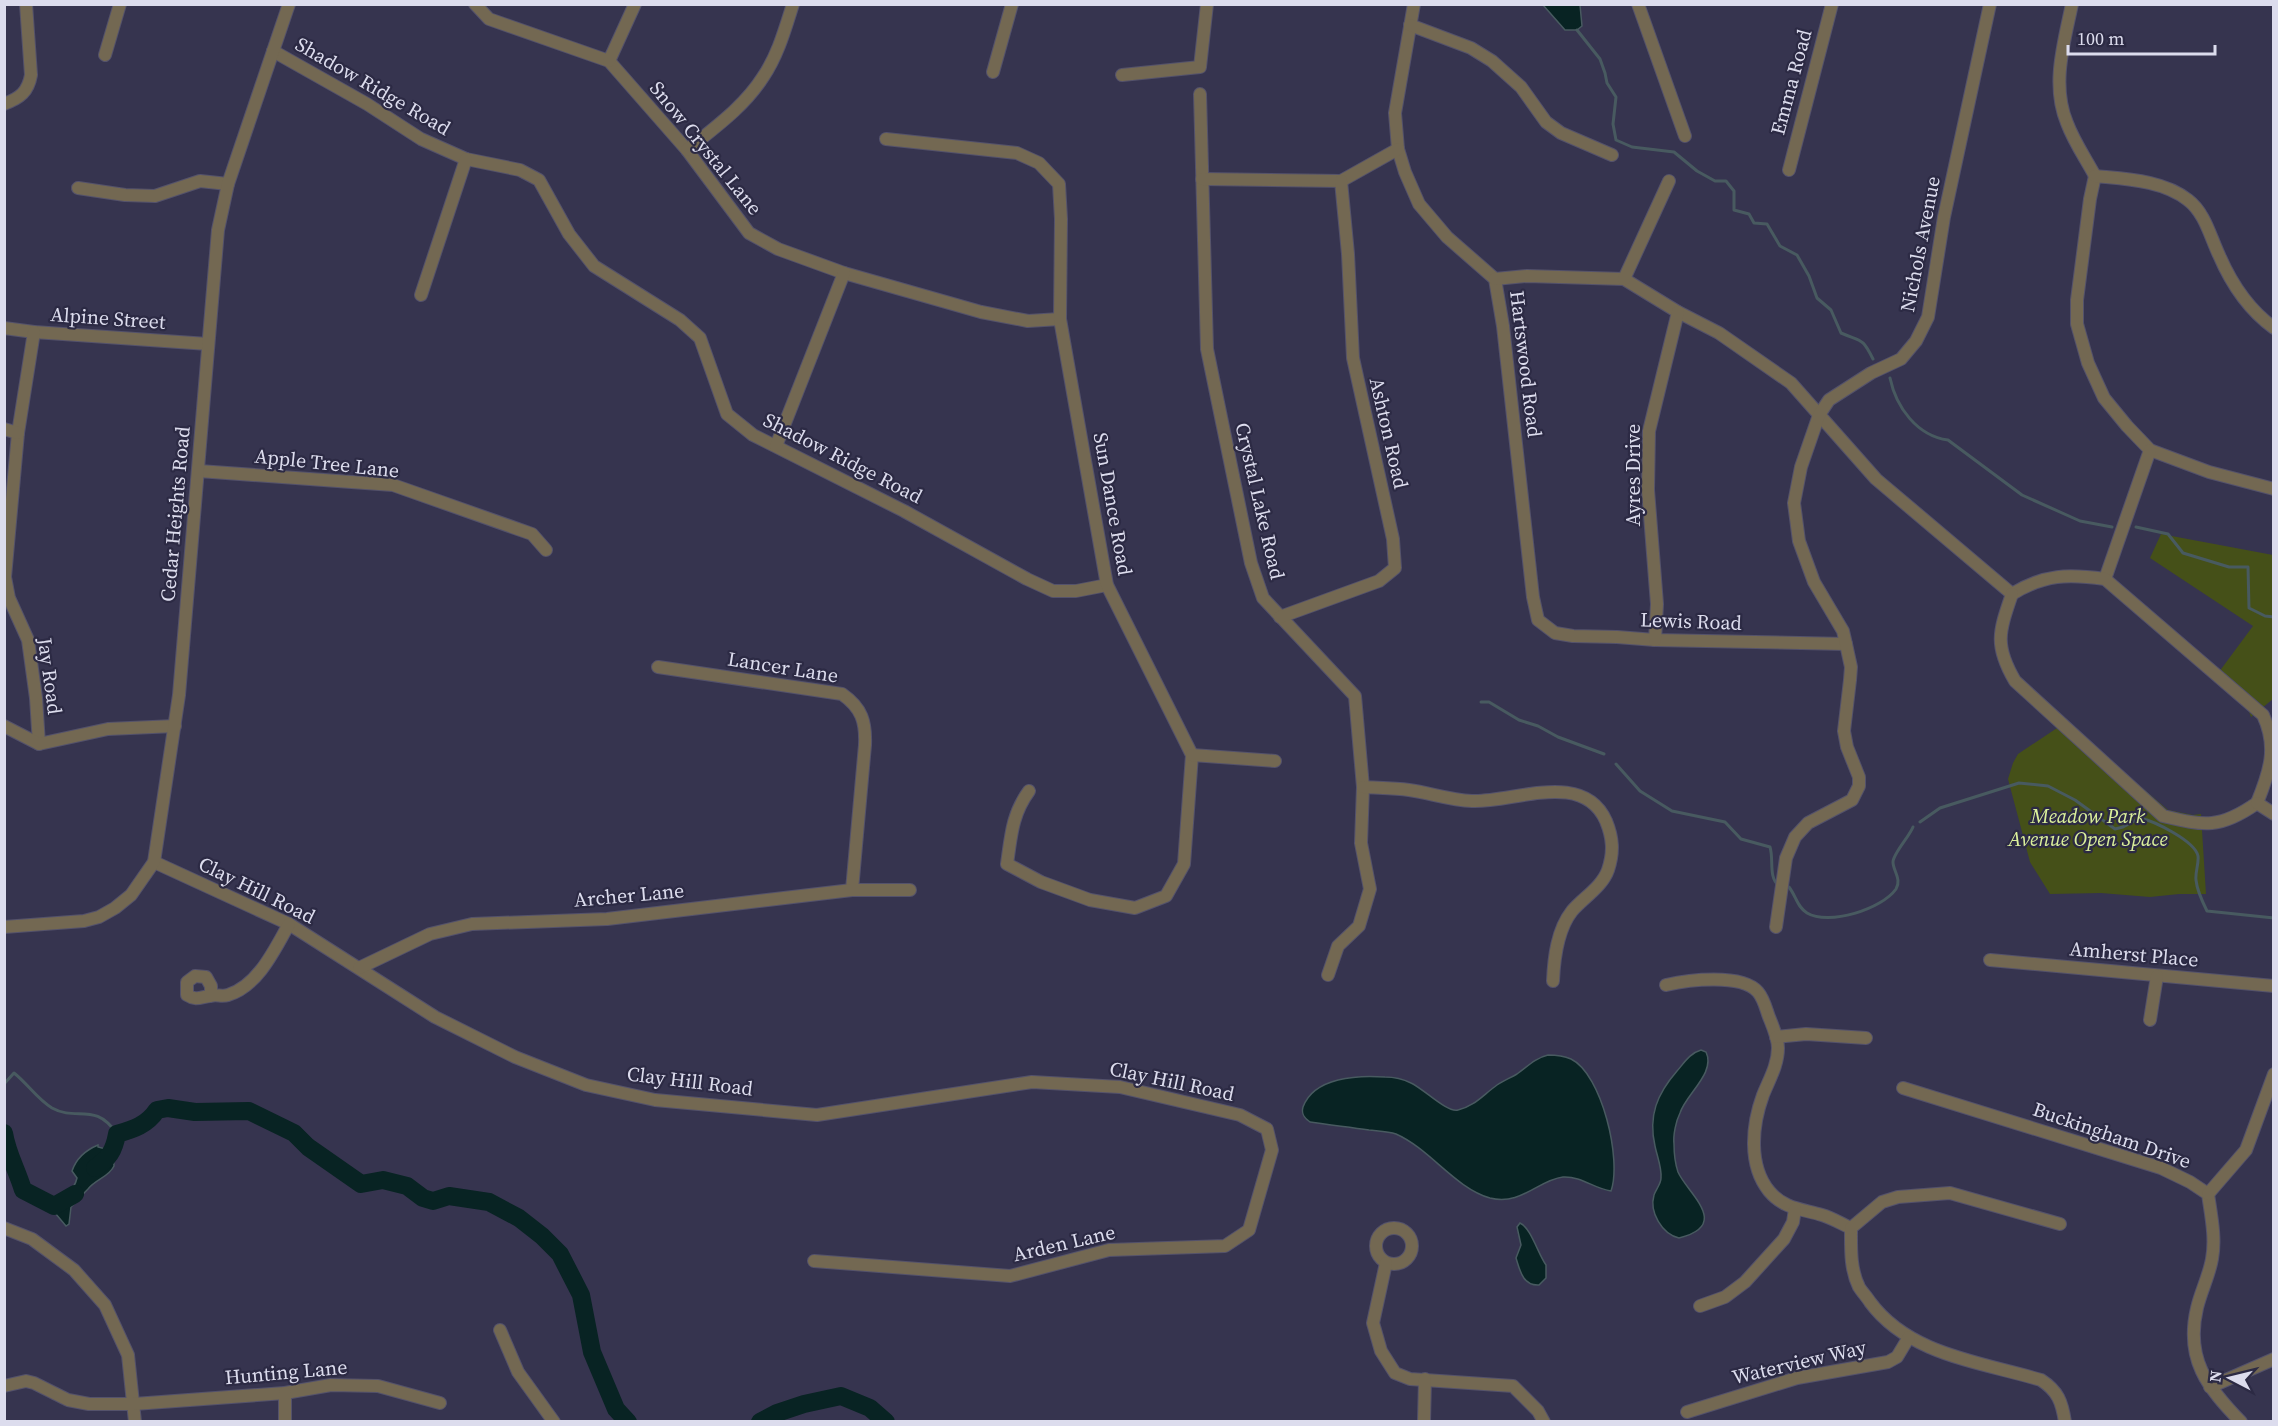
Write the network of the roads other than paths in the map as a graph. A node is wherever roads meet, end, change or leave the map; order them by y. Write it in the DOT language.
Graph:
graph roads {
  1 [pos="26,4"];
  2 [pos="120,4"];
  3 [pos="289,4"];
  4 [pos="475,4"];
  5 [pos="635,4"];
  6 [pos="793,4"];
  7 [pos="1012,4"];
  8 [pos="1207,4"];
  9 [pos="1414,4"];
  10 [pos="1638,4"];
  11 [pos="1832,4"];
  12 [pos="1990,4"];
  13 [pos="2072,4"];
  14 [pos="1410,26"];
  15 [pos="273,51"];
  16 [pos="105,55"];
  17 [pos="609,61"];
  18 [pos="993,72"];
  19 [pos="1122,75"];
  20 [pos="1200,94"];
  21 [pos="4,104"];
  22 [pos="1685,136"];
  23 [pos="886,139"];
  24 [pos="1398,149"];
  25 [pos="687,150"];
  26 [pos="1612,155"];
  27 [pos="466,159"];
  28 [pos="1789,170"];
  29 [pos="2095,176"];
  30 [pos="1202,179"];
  31 [pos="1341,181"];
  32 [pos="1669,181"];
  33 [pos="228,184"];
  34 [pos="78,188"];
  35 [pos="844,273"];
  36 [pos="1495,279"];
  37 [pos="1624,279"];
  38 [pos="421,295"];
  39 [pos="1678,312"];
  40 [pos="1060,319"];
  41 [pos="4,328"];
  42 [pos="2274,328"];
  43 [pos="34,332"];
  44 [pos="208,344"];
  45 [pos="1819,415"];
  46 [pos="4,429"];
  47 [pos="18,433"];
  48 [pos="776,447"];
  49 [pos="2150,450"];
  50 [pos="199,471"];
  51 [pos="2274,489"];
  52 [pos="546,550"];
  53 [pos="5,577"];
  54 [pos="2105,579"];
  55 [pos="1107,585"];
  56 [pos="2012,594"];
  57 [pos="1280,617"];
  58 [pos="1538,620"];
  59 [pos="1655,640"];
  60 [pos="1846,644"];
  61 [pos="658,667"];
  62 [pos="4,726"];
  63 [pos="175,726"];
  64 [pos="39,744"];
  65 [pos="1192,755"];
  66 [pos="1275,761"];
  67 [pos="1363,786"];
  68 [pos="1029,791"];
  69 [pos="2257,803"];
  70 [pos="2274,814"];
  71 [pos="154,862"];
  72 [pos="852,890"];
  73 [pos="909,890"];
  74 [pos="290,924"];
  75 [pos="4,927"];
  76 [pos="1776,927"];
  77 [pos="1990,960"];
  78 [pos="360,968"];
  79 [pos="1328,975"];
  80 [pos="2157,976"];
  81 [pos="1553,981"];
  82 [pos="1666,985"];
  83 [pos="2274,986"];
  84 [pos="212,995"];
  85 [pos="2150,1020"];
  86 [pos="1776,1036"];
  87 [pos="1866,1038"];
  88 [pos="2274,1074"];
  89 [pos="1903,1088"];
  90 [pos="1268,1129"];
  91 [pos="2208,1194"];
  92 [pos="1795,1209"];
  93 [pos="2060,1224"];
  94 [pos="4,1228"];
  95 [pos="1851,1228"];
  96 [pos="814,1261"];
  97 [pos="1386,1263"];
  98 [pos="1700,1306"];
  99 [pos="500,1330"];
  100 [pos="1909,1337"];
  101 [pos="2274,1359"];
  102 [pos="1425,1379"];
  103 [pos="4,1386"];
  104 [pos="2210,1387"];
  105 [pos="285,1393"];
  106 [pos="440,1403"];
  107 [pos="134,1404"];
  108 [pos="1687,1412"];
  109 [pos="2241,1421"];
  110 [pos="135,1422"];
  111 [pos="285,1422"];
  112 [pos="554,1422"];
  113 [pos="1424,1422"];
  114 [pos="1544,1422"];
  115 [pos="2065,1422"];
  1 -- 21 [label="street"];
  2 -- 16 [label="street"];
  3 -- 15 [label="street, Cedar Heights Road"];
  4 -- 17 [label="street, Snow Crystal Lane"];
  5 -- 17 [label="street"];
  6 -- 25 [label="street"];
  7 -- 18 [label="street"];
  8 -- 19 [label="street"];
  9 -- 14 [label="street, Hartswood Road"];
  10 -- 22 [label="street"];
  11 -- 28 [label="street, Emma Road"];
  12 -- 45 [label="street, Nichols Avenue"];
  13 -- 29 [label="street"];
  14 -- 24 [label="street, Hartswood Road"];
  14 -- 26 [label="street"];
  15 -- 27 [label="street, Shadow Ridge Road"];
  15 -- 33 [label="street, Cedar Heights Road"];
  17 -- 25 [label="street, Snow Crystal Lane"];
  20 -- 30 [label="street, Crystal Lake Road"];
  23 -- 40 [label="street, Sun Dance Road"];
  24 -- 31 [label="street"];
  24 -- 36 [label="street, Hartswood Road"];
  25 -- 35 [label="street, Snow Crystal Lane"];
  27 -- 38 [label="street"];
  27 -- 48 [label="street, Shadow Ridge Road"];
  29 -- 42 [label="street"];
  29 -- 49 [label="street"];
  30 -- 31 [label="street"];
  30 -- 57 [label="street, Crystal Lake Road"];
  31 -- 57 [label="street, Ashton Road"];
  32 -- 37 [label="street"];
  33 -- 34 [label="street"];
  33 -- 44 [label="street, Cedar Heights Road"];
  35 -- 40 [label="street, Snow Crystal Lane"];
  35 -- 48 [label="street"];
  36 -- 37 [label="street"];
  36 -- 58 [label="street, Hartswood Road"];
  37 -- 39 [label="street"];
  39 -- 45 [label="street"];
  39 -- 59 [label="street, Ayres Drive"];
  40 -- 55 [label="street, Sun Dance Road"];
  41 -- 43 [label="street, Alpine Street"];
  43 -- 44 [label="street, Alpine Street"];
  43 -- 47 [label="street, Jay Road"];
  44 -- 50 [label="street, Cedar Heights Road"];
  45 -- 56 [label="street"];
  45 -- 60 [label="street, Nichols Avenue"];
  46 -- 47 [label="street"];
  47 -- 53 [label="street, Jay Road"];
  48 -- 55 [label="street, Shadow Ridge Road"];
  49 -- 51 [label="street"];
  49 -- 54 [label="street"];
  50 -- 52 [label="street, Apple Tree Lane"];
  50 -- 63 [label="street, Cedar Heights Road"];
  53 -- 64 [label="street, Jay Road"];
  54 -- 56 [label="street"];
  54 -- 69 [label="street"];
  55 -- 65 [label="street, Sun Dance Road"];
  56 -- 69 [label="street"];
  57 -- 67 [label="street, Crystal Lake Road"];
  58 -- 59 [label="street, Lewis Road"];
  59 -- 60 [label="street, Lewis Road"];
  60 -- 76 [label="street, Nichols Avenue"];
  61 -- 72 [label="street, Lancer Lane"];
  62 -- 64 [label="street"];
  63 -- 64 [label="street"];
  63 -- 71 [label="street, Cedar Heights Road"];
  65 -- 66 [label="street"];
  65 -- 68 [label="street"];
  67 -- 79 [label="street, Crystal Lake Road"];
  67 -- 81 [label="street"];
  69 -- 70 [label="street"];
  71 -- 74 [label="street, Clay Hill Road"];
  71 -- 75 [label="street, Cedar Heights Road"];
  72 -- 73 [label="street, Archer Lane"];
  72 -- 78 [label="street, Archer Lane"];
  74 -- 78 [label="street, Clay Hill Road"];
  74 -- 84 [label="street"];
  77 -- 80 [label="street, Amherst Place"];
  78 -- 90 [label="street, Clay Hill Road"];
  80 -- 83 [label="street, Amherst Place"];
  80 -- 85 [label="street"];
  82 -- 86 [label="street"];
  86 -- 87 [label="street"];
  86 -- 92 [label="street"];
  88 -- 91 [label="street"];
  89 -- 91 [label="street, Buckingham Drive"];
  90 -- 96 [label="street, Arden Lane"];
  91 -- 104 [label="street"];
  92 -- 95 [label="street"];
  92 -- 98 [label="street"];
  93 -- 95 [label="street"];
  94 -- 107 [label="street"];
  95 -- 100 [label="street"];
  97 -- 102 [label="street"];
  99 -- 112 [label="street"];
  100 -- 108 [label="street, Waterview Way"];
  100 -- 115 [label="street"];
  101 -- 104 [label="street"];
  102 -- 113 [label="street"];
  102 -- 114 [label="street"];
  103 -- 107 [label="street, Hunting Lane"];
  104 -- 109 [label="street"];
  105 -- 106 [label="street, Hunting Lane"];
  105 -- 107 [label="street, Hunting Lane"];
  105 -- 111 [label="street"];
  107 -- 110 [label="street"];
}
